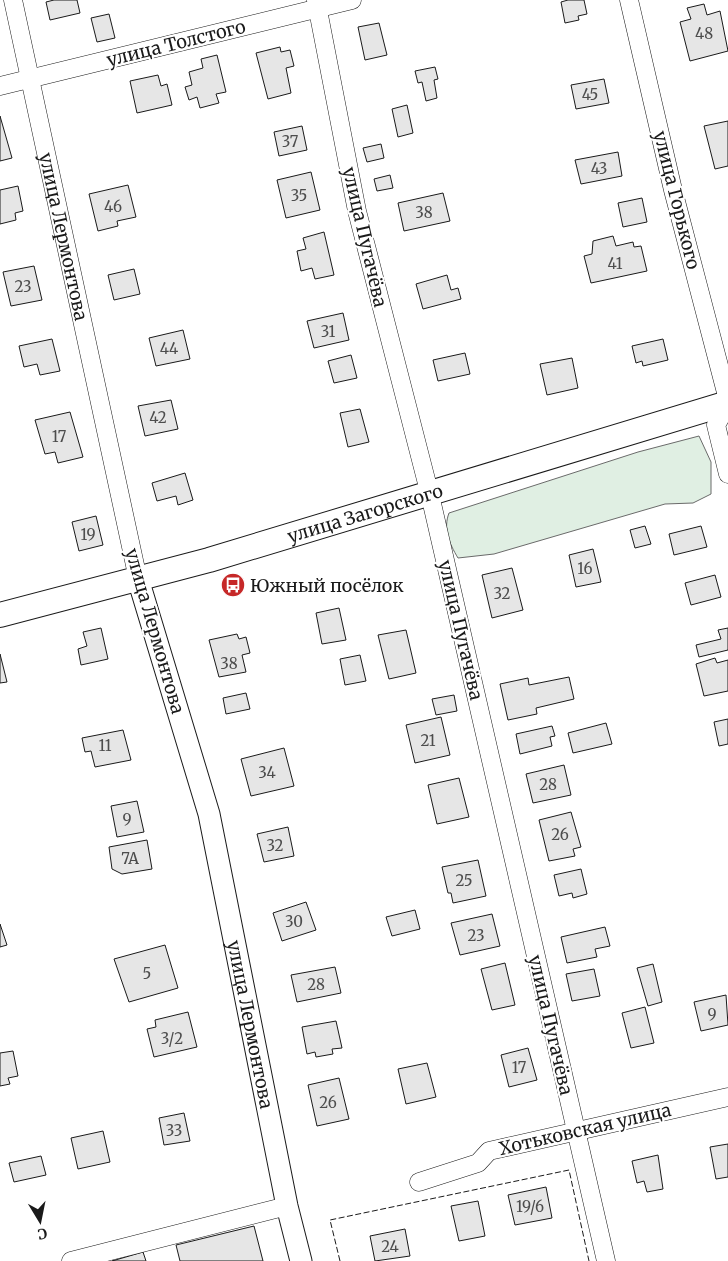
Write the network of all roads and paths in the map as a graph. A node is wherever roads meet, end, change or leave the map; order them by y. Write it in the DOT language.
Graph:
graph roads {
  1 [pos="12,0"];
  2 [pos="352,0"];
  3 [pos="629,0"];
  4 [pos="317,4"];
  5 [pos="30,78"];
  6 [pos="0,86"];
  7 [pos="728,402"];
  8 [pos="728,474"];
  9 [pos="430,495"];
  10 [pos="138,579"];
  11 [pos="0,616"];
  12 [pos="728,1097"];
  13 [pos="575,1131"];
  14 [pos="419,1182"];
  15 [pos="288,1206"];
  16 [pos="71,1261"];
  17 [pos="301,1261"];
  18 [pos="606,1261"];
  1 -- 5 [label="street, улица Лермонтова"];
  2 -- 4 [label="street, улица Толстого"];
  3 -- 7 [label="street, улица Горького"];
  4 -- 5 [label="street, улица Толстого"];
  4 -- 9 [label="street, улица Пугачёва"];
  5 -- 6 [label="street, улица Толстого"];
  5 -- 10 [label="street, улица Лермонтова"];
  7 -- 8 [label="street"];
  7 -- 9 [label="main road, улица Загорского"];
  9 -- 10 [label="main road, улица Загорского"];
  9 -- 13 [label="street, улица Пугачёва"];
  10 -- 11 [label="main road, улица Загорского"];
  10 -- 15 [label="street, улица Лермонтова"];
  12 -- 13 [label="street, Хотьковская улица"];
  13 -- 14 [label="street, Хотьковская улица"];
  13 -- 18 [label="street, улица Пугачёва"];
  15 -- 16 [label="street"];
  15 -- 17 [label="street, улица Лермонтова"];
}
